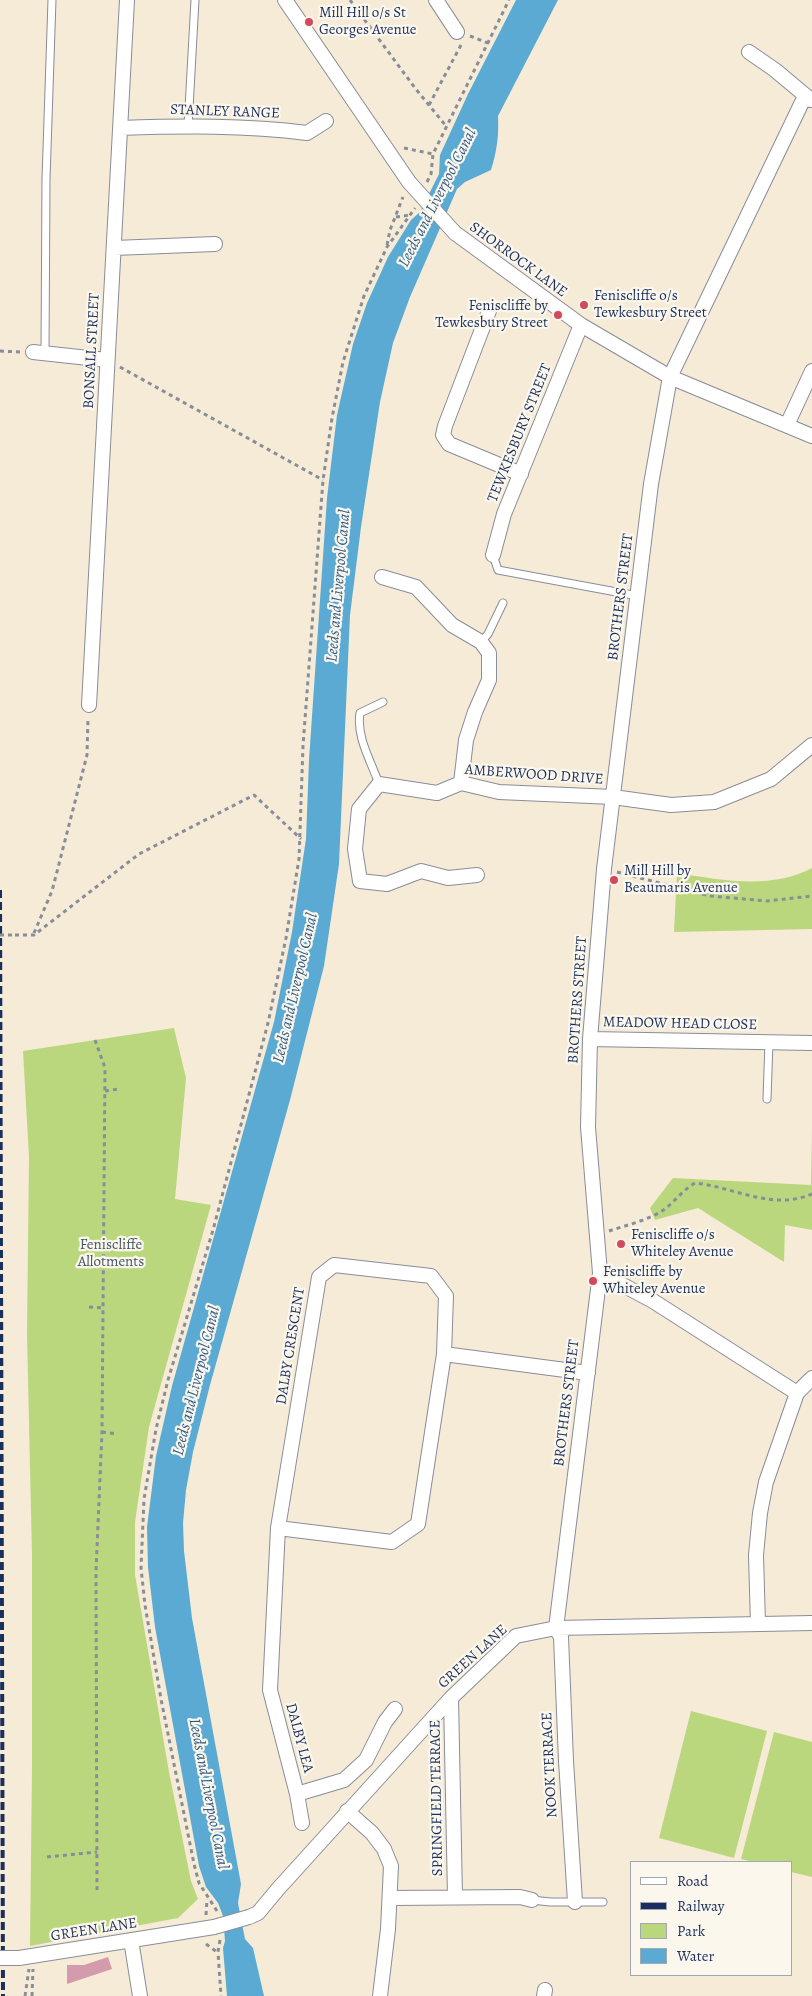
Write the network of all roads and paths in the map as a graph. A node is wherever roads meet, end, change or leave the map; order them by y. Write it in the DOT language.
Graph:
graph roads {
  1 [pos="52,0"];
  2 [pos="127,0"];
  3 [pos="195,0"];
  4 [pos="285,0"];
  5 [pos="350,0"];
  6 [pos="436,0"];
  7 [pos="509,0"];
  8 [pos="457,32"];
  9 [pos="488,43"];
  10 [pos="749,52"];
  11 [pos="809,98"];
  12 [pos="429,105"];
  13 [pos="326,121"];
  14 [pos="188,126"];
  15 [pos="446,126"];
  16 [pos="120,128"];
  17 [pos="383,143"];
  18 [pos="433,154"];
  19 [pos="423,191"];
  20 [pos="419,199"];
  21 [pos="410,215"];
  22 [pos="215,244"];
  23 [pos="387,247"];
  24 [pos="114,248"];
  25 [pos="489,311"];
  26 [pos="581,325"];
  27 [pos="0,351"];
  28 [pos="39,352"];
  29 [pos="107,360"];
  30 [pos="812,371"];
  31 [pos="670,377"];
  32 [pos="787,425"];
  33 [pos="812,436"];
  34 [pos="521,474"];
  35 [pos="323,480"];
  36 [pos="493,555"];
  37 [pos="382,577"];
  38 [pos="638,596"];
  39 [pos="503,603"];
  40 [pos="481,642"];
  41 [pos="384,702"];
  42 [pos="89,705"];
  43 [pos="812,745"];
  44 [pos="379,784"];
  45 [pos="461,784"];
  46 [pos="613,797"];
  47 [pos="301,839"];
  48 [pos="604,869"];
  49 [pos="477,875"];
  50 [pos="812,896"];
  51 [pos="0,935"];
  52 [pos="34,935"];
  53 [pos="590,1039"];
  54 [pos="95,1040"];
  55 [pos="769,1042"];
  56 [pos="812,1043"];
  57 [pos="119,1089"];
  58 [pos="105,1090"];
  59 [pos="767,1099"];
  60 [pos="812,1194"];
  61 [pos="597,1236"];
  62 [pos="600,1273"];
  63 [pos="89,1307"];
  64 [pos="103,1308"];
  65 [pos="444,1354"];
  66 [pos="588,1373"];
  67 [pos="812,1378"];
  68 [pos="797,1393"];
  69 [pos="102,1432"];
  70 [pos="117,1434"];
  71 [pos="278,1528"];
  72 [pos="812,1623"];
  73 [pos="758,1624"];
  74 [pos="556,1628"];
  75 [pos="270,1690"];
  76 [pos="451,1698"];
  77 [pos="395,1709"];
  78 [pos="297,1794"];
  79 [pos="348,1811"];
  80 [pos="302,1823"];
  81 [pos="97,1852"];
  82 [pos="47,1857"];
  83 [pos="97,1893"];
  84 [pos="455,1897"];
  85 [pos="207,1898"];
  86 [pos="390,1898"];
  87 [pos="532,1900"];
  88 [pos="575,1902"];
  89 [pos="603,1902"];
  90 [pos="207,1910"];
  91 [pos="218,1926"];
  92 [pos="130,1940"];
  93 [pos="211,1946"];
  94 [pos="218,1952"];
  95 [pos="28,1956"];
  96 [pos="0,1958"];
  97 [pos="25,1996"];
  98 [pos="32,1996"];
  99 [pos="140,1996"];
  100 [pos="221,1996"];
  101 [pos="380,1996"];
  1 -- 28 [label="lane"];
  2 -- 16 [label="street, BONSALL STREET"];
  3 -- 14 [label="lane"];
  4 -- 17 [label="street"];
  5 -- 12 [label="path"];
  6 -- 8 [label="street"];
  7 -- 9 [label="path"];
  8 -- 9 [label="path"];
  8 -- 12 [label="path"];
  9 -- 15 [label="path"];
  10 -- 11 [label="street"];
  11 -- 31 [label="street, BROTHERS STREET"];
  12 -- 15 [label="path"];
  13 -- 14 [label="street, STANLEY RANGE"];
  14 -- 16 [label="street, STANLEY RANGE"];
  15 -- 18 [label="path"];
  16 -- 24 [label="street, BONSALL STREET"];
  17 -- 18 [label="path"];
  17 -- 26 [label="street, SHORROCK LANE, bridge"];
  18 -- 19 [label="path"];
  20 -- 21 [label="path"];
  21 -- 23 [label="path"];
  21 -- 23 [label="path"];
  22 -- 24 [label="street"];
  23 -- 35 [label="path"];
  24 -- 29 [label="street, BONSALL STREET"];
  25 -- 34 [label="street"];
  26 -- 31 [label="street, SHORROCK LANE"];
  26 -- 34 [label="street, TEWKESBURY STREET"];
  27 -- 28 [label="path"];
  28 -- 29 [label="street"];
  29 -- 35 [label="path"];
  29 -- 42 [label="street, BONSALL STREET"];
  30 -- 32 [label="street"];
  31 -- 32 [label="street, SHORROCK LANE"];
  31 -- 38 [label="street, BROTHERS STREET"];
  32 -- 33 [label="street, SHORROCK LANE"];
  34 -- 36 [label="street, TEWKESBURY STREET"];
  35 -- 47 [label="path"];
  36 -- 38 [label="lane"];
  37 -- 40 [label="street"];
  38 -- 46 [label="street, BROTHERS STREET"];
  39 -- 40 [label="lane"];
  40 -- 45 [label="street"];
  41 -- 44 [label="lane"];
  42 -- 52 [label="path"];
  43 -- 46 [label="street, AMBERWOOD DRIVE"];
  44 -- 45 [label="street, AMBERWOOD DRIVE"];
  44 -- 49 [label="street"];
  45 -- 46 [label="street, AMBERWOOD DRIVE"];
  46 -- 48 [label="street, BROTHERS STREET"];
  47 -- 52 [label="path"];
  47 -- 85 [label="path"];
  48 -- 50 [label="path"];
  48 -- 53 [label="street, BROTHERS STREET"];
  51 -- 52 [label="path, bridge"];
  53 -- 55 [label="street, MEADOW HEAD CLOSE"];
  53 -- 61 [label="street, BROTHERS STREET"];
  54 -- 58 [label="path"];
  55 -- 56 [label="street, MEADOW HEAD CLOSE"];
  55 -- 59 [label="lane, MEADOW HEAD CLOSE"];
  57 -- 58 [label="path"];
  58 -- 64 [label="path"];
  60 -- 61 [label="path"];
  61 -- 62 [label="street, BROTHERS STREET"];
  62 -- 66 [label="street, BROTHERS STREET"];
  62 -- 68 [label="street"];
  63 -- 64 [label="path"];
  64 -- 69 [label="path"];
  65 -- 66 [label="street"];
  65 -- 71 [label="street, DALBY CRESCENT"];
  65 -- 71 [label="street, DALBY CRESCENT"];
  66 -- 74 [label="street, BROTHERS STREET"];
  67 -- 68 [label="street"];
  68 -- 73 [label="street"];
  69 -- 70 [label="path"];
  69 -- 81 [label="path"];
  71 -- 75 [label="street, DALBY CRESCENT"];
  72 -- 73 [label="street, GREEN LANE"];
  73 -- 74 [label="street, GREEN LANE"];
  74 -- 76 [label="street, GREEN LANE"];
  74 -- 88 [label="street, NOOK TERRACE"];
  75 -- 78 [label="street, DALBY LEA"];
  76 -- 79 [label="street, GREEN LANE"];
  76 -- 84 [label="street, SPRINGFIELD TERRACE"];
  77 -- 78 [label="street, DALBY LEA"];
  78 -- 80 [label="street, DALBY LEA"];
  79 -- 86 [label="street"];
  79 -- 91 [label="street, GREEN LANE, bridge"];
  81 -- 82 [label="path"];
  81 -- 83 [label="path"];
  84 -- 86 [label="street"];
  84 -- 87 [label="street"];
  85 -- 90 [label="path"];
  85 -- 91 [label="path"];
  86 -- 101 [label="street"];
  87 -- 88 [label="lane"];
  88 -- 89 [label="lane"];
  91 -- 92 [label="street, GREEN LANE"];
  91 -- 94 [label="path"];
  92 -- 95 [label="street, GREEN LANE"];
  92 -- 99 [label="street"];
  93 -- 94 [label="path"];
  94 -- 100 [label="path"];
  95 -- 96 [label="street, GREEN LANE, bridge"];
  95 -- 97 [label="path"];
  95 -- 98 [label="path"];
}
